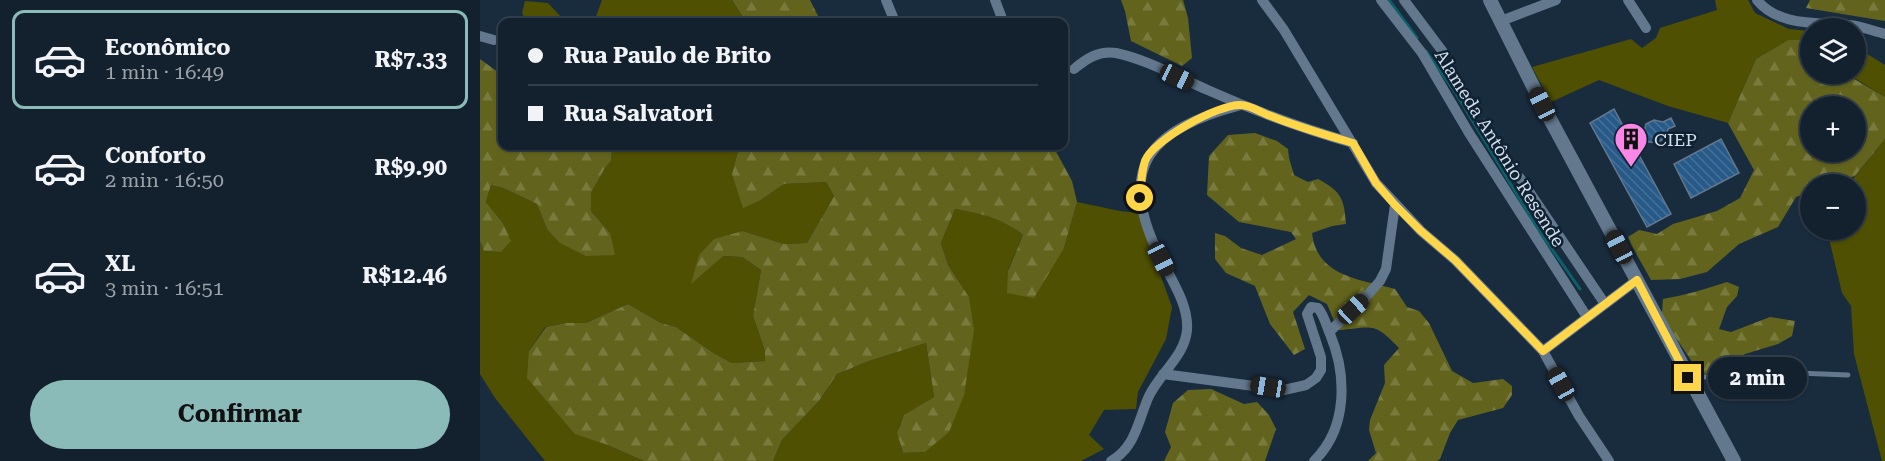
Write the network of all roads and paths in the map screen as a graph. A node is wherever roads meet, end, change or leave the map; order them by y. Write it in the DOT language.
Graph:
graph roads {
  1 [pos="886,0"];
  2 [pos="995,0"];
  3 [pos="1262,0"];
  4 [pos="1381,0"];
  5 [pos="1404,0"];
  6 [pos="1490,0"];
  7 [pos="1556,0"];
  8 [pos="1628,0"];
  9 [pos="1757,0"];
  10 [pos="893,18"];
  11 [pos="1002,18"];
  12 [pos="1501,21"];
  13 [pos="1646,28"];
  14 [pos="1885,34"];
  15 [pos="480,36"];
  16 [pos="494,40"];
  17 [pos="1443,52"];
  18 [pos="1074,69"];
  19 [pos="1241,105"];
  20 [pos="1353,143"];
  21 [pos="1520,178"];
  22 [pos="1395,205"];
  23 [pos="1637,280"];
  24 [pos="1605,304"];
  25 [pos="1587,317"];
  26 [pos="1329,332"];
  27 [pos="1543,351"];
  28 [pos="1163,374"];
  29 [pos="1848,375"];
  30 [pos="1688,378"];
  31 [pos="1111,461"];
  32 [pos="1314,461"];
  33 [pos="1609,461"];
  34 [pos="1734,461"];
  1 -- 10 [label="street"];
  2 -- 11 [label="street"];
  3 -- 20 [label="street"];
  4 -- 25 [label="street, Alameda Antônio Resende"];
  5 -- 17 [label="street, Alameda Antônio Resende"];
  6 -- 12 [label="street"];
  7 -- 12 [label="street"];
  8 -- 13 [label="street"];
  9 -- 14 [label="street"];
  12 -- 23 [label="street"];
  15 -- 16 [label="street"];
  17 -- 21 [label="path, Alameda Antônio Resende"];
  18 -- 19 [label="street"];
  19 -- 20 [label="street"];
  19 -- 28 [label="street"];
  20 -- 22 [label="street"];
  21 -- 24 [label="street, Alameda Antônio Resende"];
  22 -- 26 [label="street"];
  22 -- 27 [label="street"];
  23 -- 24 [label="street"];
  23 -- 30 [label="street"];
  24 -- 25 [label="street"];
  25 -- 27 [label="street"];
  26 -- 28 [label="street"];
  26 -- 32 [label="street"];
  27 -- 33 [label="street"];
  28 -- 31 [label="street"];
  29 -- 30 [label="lane"];
  30 -- 34 [label="street"];
}
